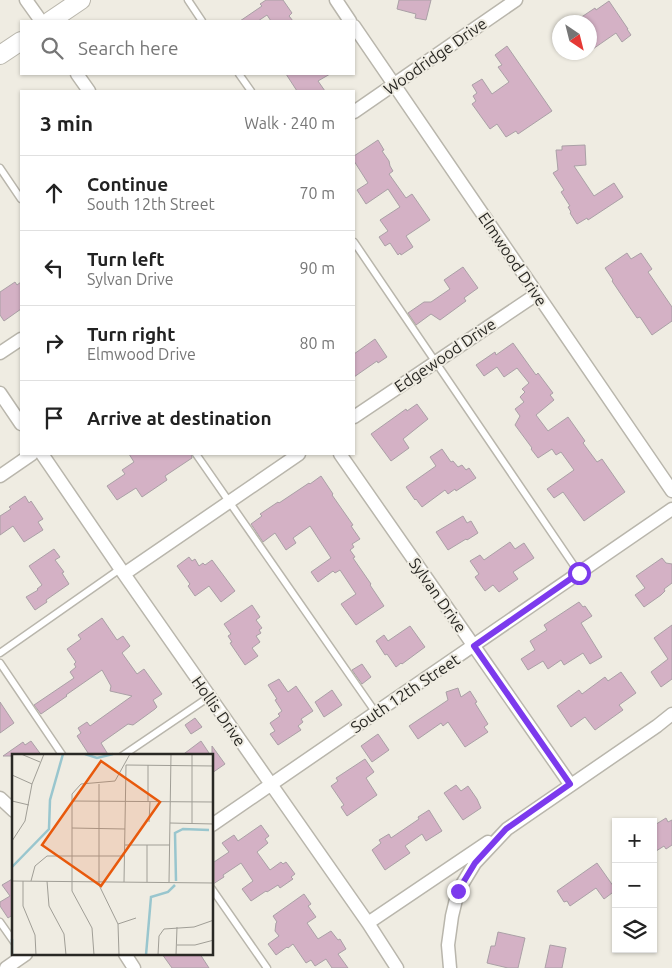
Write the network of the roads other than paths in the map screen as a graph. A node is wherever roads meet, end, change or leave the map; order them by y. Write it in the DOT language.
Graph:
graph roads {
  1 [pos="26,0"];
  2 [pos="82,0"];
  3 [pos="188,0"];
  4 [pos="336,0"];
  5 [pos="512,1"];
  6 [pos="40,20"];
  7 [pos="52,20"];
  8 [pos="201,20"];
  9 [pos="349,20"];
  10 [pos="355,27"];
  11 [pos="20,42"];
  12 [pos="0,55"];
  13 [pos="78,75"];
  14 [pos="239,75"];
  15 [pos="394,84"];
  16 [pos="88,90"];
  17 [pos="250,90"];
  18 [pos="355,111"];
  19 [pos="0,168"];
  20 [pos="20,198"];
  21 [pos="355,243"];
  22 [pos="537,294"];
  23 [pos="20,340"];
  24 [pos="0,353"];
  25 [pos="435,362"];
  26 [pos="0,393"];
  27 [pos="355,416"];
  28 [pos="20,423"];
  29 [pos="31,455"];
  30 [pos="43,455"];
  31 [pos="197,455"];
  32 [pos="298,455"];
  33 [pos="341,455"];
  34 [pos="0,476"];
  35 [pos="672,491"];
  36 [pos="229,502"];
  37 [pos="672,509"];
  38 [pos="122,571"];
  39 [pos="579,573"];
  40 [pos="474,646"];
  41 [pos="0,654"];
  42 [pos="0,663"];
  43 [pos="209,697"];
  44 [pos="376,713"];
  45 [pos="672,714"];
  46 [pos="62,754"];
  47 [pos="125,754"];
  48 [pos="570,784"];
  49 [pos="270,785"];
  50 [pos="0,798"];
  51 [pos="12,809"];
  52 [pos="214,825"];
  53 [pos="506,829"];
  54 [pos="214,892"];
  55 [pos="0,922"];
  56 [pos="368,923"];
  57 [pos="12,939"];
  58 [pos="23,956"];
  59 [pos="126,956"];
  60 [pos="6,968"];
  61 [pos="134,968"];
  62 [pos="266,968"];
  63 [pos="397,968"];
  64 [pos="450,968"];
  1 -- 6 [label="street"];
  2 -- 7 [label="main road"];
  3 -- 8 [label="lane"];
  4 -- 9 [label="street"];
  5 -- 15 [label="street, Woodridge Drive"];
  10 -- 15 [label="street, Elmwood Drive"];
  11 -- 12 [label="main road"];
  13 -- 16 [label="street"];
  14 -- 17 [label="lane"];
  15 -- 18 [label="street, Woodridge Drive"];
  15 -- 22 [label="street, Elmwood Drive"];
  19 -- 20 [label="lane"];
  21 -- 25 [label="lane"];
  22 -- 25 [label="street, Edgewood Drive"];
  22 -- 35 [label="street, Elmwood Drive"];
  23 -- 24 [label="street"];
  25 -- 27 [label="street, Edgewood Drive"];
  25 -- 39 [label="lane"];
  26 -- 28 [label="street"];
  29 -- 34 [label="street"];
  30 -- 38 [label="street, Hollis Drive"];
  31 -- 36 [label="lane"];
  32 -- 36 [label="street"];
  33 -- 40 [label="street, Sylvan Drive"];
  36 -- 38 [label="street"];
  36 -- 44 [label="lane"];
  37 -- 39 [label="street, South 12th Street"];
  38 -- 41 [label="lane"];
  38 -- 43 [label="street, Hollis Drive"];
  39 -- 40 [label="street, South 12th Street"];
  40 -- 44 [label="street, South 12th Street"];
  40 -- 48 [label="street, Sylvan Drive"];
  42 -- 46 [label="lane"];
  43 -- 47 [label="lane"];
  43 -- 49 [label="street, Hollis Drive"];
  44 -- 49 [label="street, South 12th Street"];
  45 -- 48 [label="street"];
  48 -- 53 [label="street"];
  49 -- 52 [label="street, South 12th Street"];
  49 -- 56 [label="street, Hollis Drive"];
  50 -- 51 [label="street"];
  53 -- 56 [label="street"];
  53 -- 64 [label="street"];
  54 -- 62 [label="lane"];
  55 -- 57 [label="lane"];
  56 -- 63 [label="street, Hollis Drive"];
  58 -- 60 [label="street"];
  59 -- 61 [label="street"];
}
